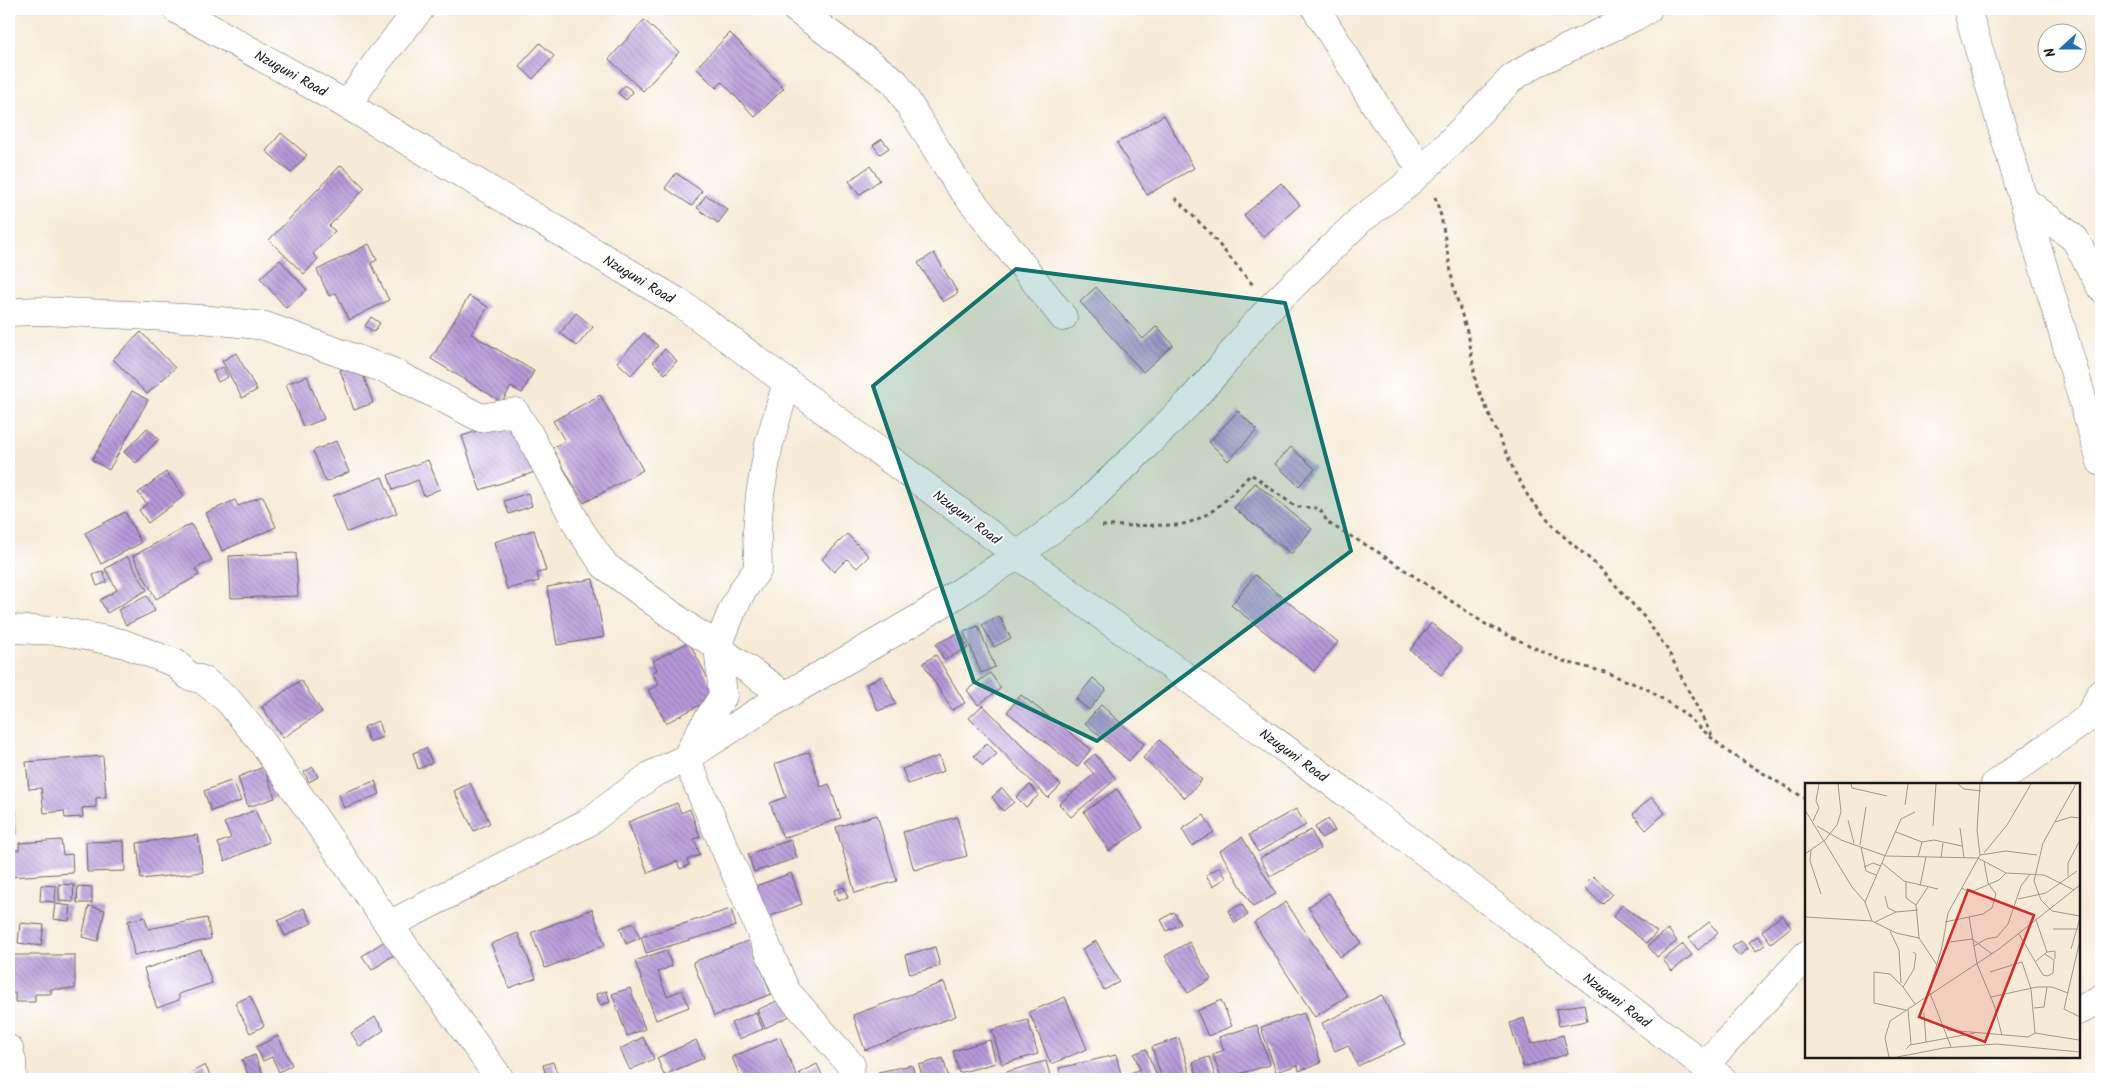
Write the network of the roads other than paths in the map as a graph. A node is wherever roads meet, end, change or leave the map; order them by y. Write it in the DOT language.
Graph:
graph roads {
  1 [pos="176,9"];
  2 [pos="420,9"];
  3 [pos="796,9"];
  4 [pos="1316,9"];
  5 [pos="1648,9"];
  6 [pos="1967,9"];
  7 [pos="347,105"];
  8 [pos="1422,170"];
  9 [pos="2024,200"];
  10 [pos="2101,288"];
  11 [pos="9,312"];
  12 [pos="1063,317"];
  13 [pos="787,382"];
  14 [pos="2101,462"];
  15 [pos="1018,555"];
  16 [pos="9,629"];
  17 [pos="718,646"];
  18 [pos="2101,694"];
  19 [pos="785,695"];
  20 [pos="686,758"];
  21 [pos="1995,783"];
  22 [pos="388,925"];
  23 [pos="1805,956"];
  24 [pos="2101,998"];
  25 [pos="2080,1010"];
  26 [pos="9,1048"];
  27 [pos="850,1065"];
  28 [pos="1713,1072"];
  29 [pos="13,1079"];
  30 [pos="500,1079"];
  1 -- 7 [label="street, Nzuguni Road"];
  2 -- 7 [label="street"];
  3 -- 12 [label="street"];
  4 -- 8 [label="street"];
  5 -- 8 [label="street"];
  6 -- 9 [label="street"];
  7 -- 13 [label="street, Nzuguni Road"];
  8 -- 15 [label="street"];
  9 -- 10 [label="street"];
  9 -- 14 [label="street"];
  11 -- 17 [label="street"];
  13 -- 15 [label="street, Nzuguni Road"];
  13 -- 17 [label="street"];
  15 -- 19 [label="street"];
  15 -- 28 [label="street, Nzuguni Road"];
  16 -- 22 [label="street"];
  17 -- 19 [label="street"];
  17 -- 20 [label="street"];
  18 -- 21 [label="street"];
  19 -- 20 [label="street"];
  20 -- 22 [label="street"];
  20 -- 27 [label="street"];
  22 -- 30 [label="street"];
  23 -- 28 [label="street"];
  24 -- 25 [label="street"];
  26 -- 29 [label="street"];
}
